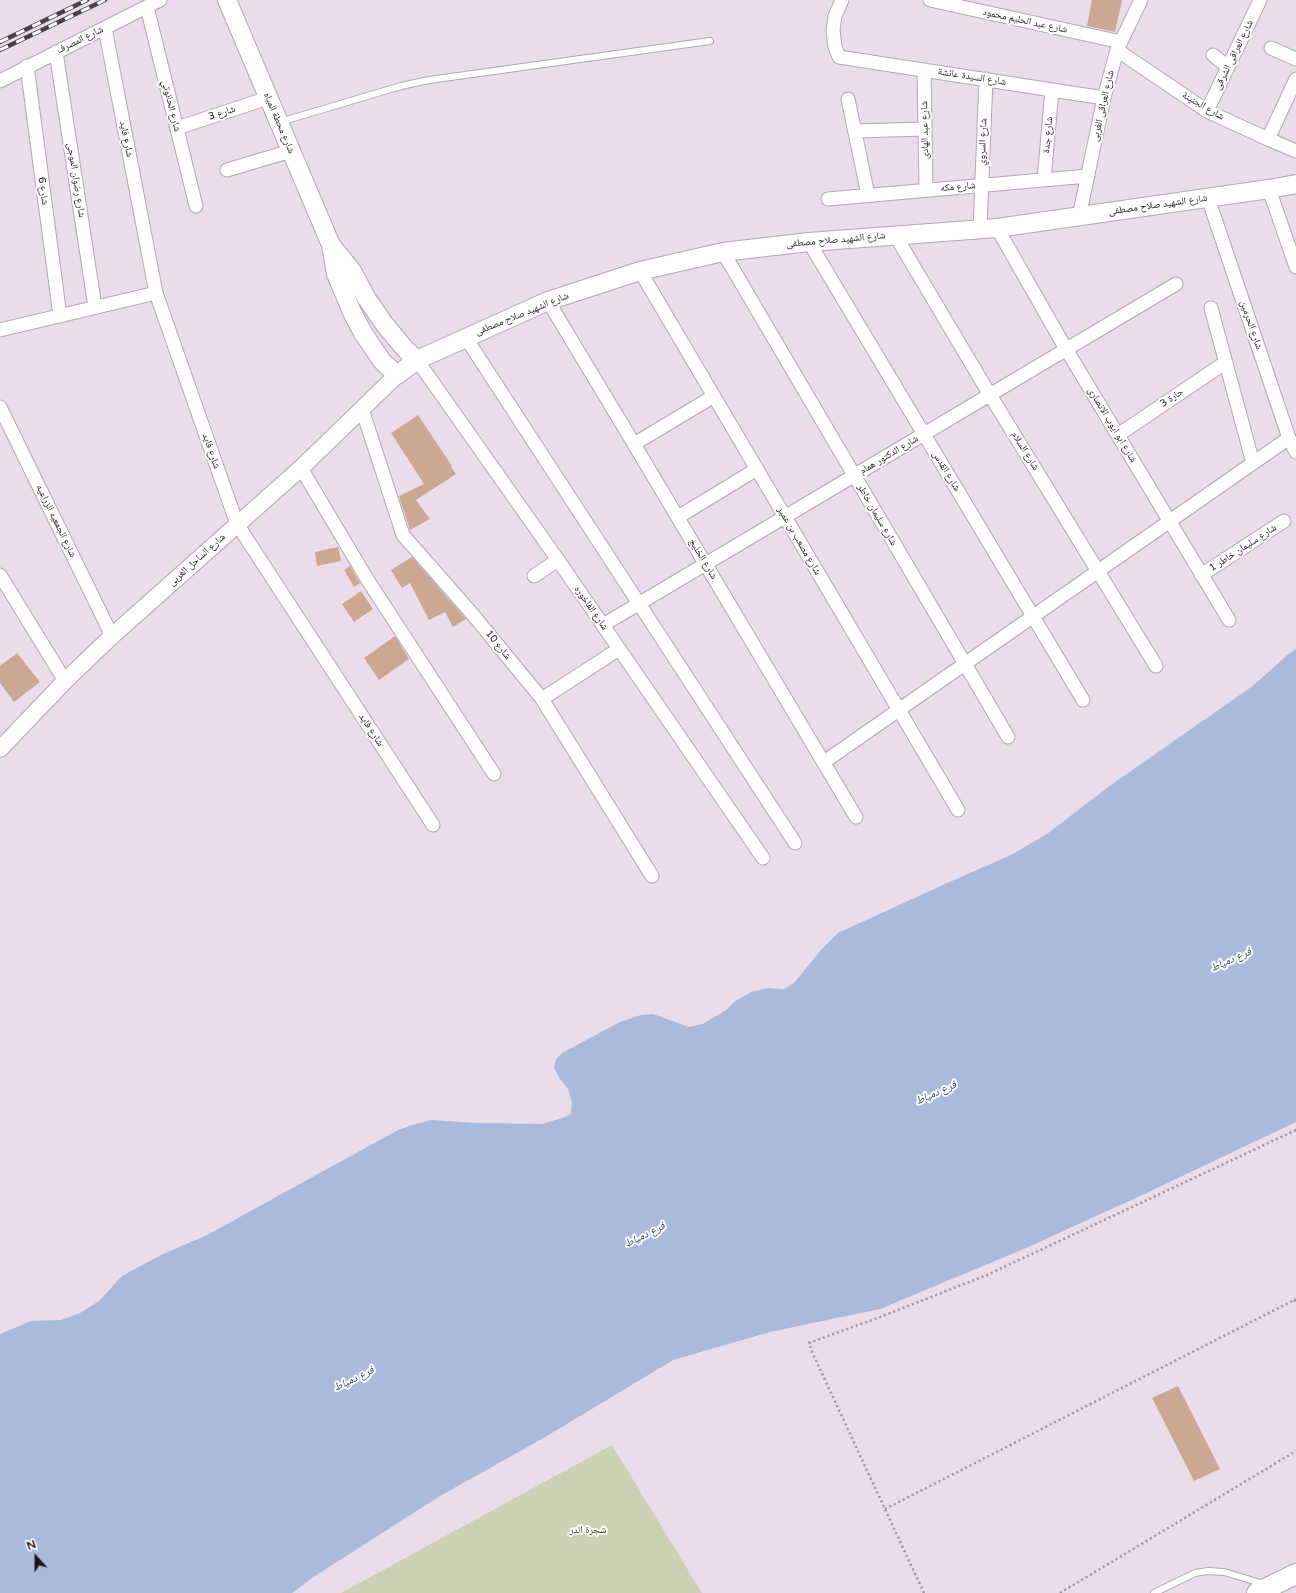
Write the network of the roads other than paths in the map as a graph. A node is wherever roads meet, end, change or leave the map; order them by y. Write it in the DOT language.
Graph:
graph roads {
  1 [pos="160,0"];
  2 [pos="227,0"];
  3 [pos="930,0"];
  4 [pos="1149,0"];
  5 [pos="1260,0"];
  6 [pos="841,1"];
  7 [pos="1139,5"];
  8 [pos="147,7"];
  9 [pos="105,28"];
  10 [pos="710,41"];
  11 [pos="1119,46"];
  12 [pos="1271,48"];
  13 [pos="56,52"];
  14 [pos="1213,56"];
  15 [pos="1296,59"];
  16 [pos="27,66"];
  17 [pos="1228,67"];
  18 [pos="924,70"];
  19 [pos="986,79"];
  20 [pos="1296,79"];
  21 [pos="0,81"];
  22 [pos="1052,90"];
  23 [pos="1293,95"];
  24 [pos="268,98"];
  25 [pos="1104,98"];
  26 [pos="848,99"];
  27 [pos="1207,111"];
  28 [pos="279,123"];
  29 [pos="177,128"];
  30 [pos="925,129"];
  31 [pos="855,131"];
  32 [pos="1268,140"];
  33 [pos="291,151"];
  34 [pos="1296,151"];
  35 [pos="227,170"];
  36 [pos="1088,176"];
  37 [pos="1044,180"];
  38 [pos="1296,184"];
  39 [pos="982,185"];
  40 [pos="1269,189"];
  41 [pos="926,190"];
  42 [pos="868,195"];
  43 [pos="828,198"];
  44 [pos="1208,198"];
  45 [pos="196,206"];
  46 [pos="1079,217"];
  47 [pos="988,228"];
  48 [pos="895,236"];
  49 [pos="809,242"];
  50 [pos="331,245"];
  51 [pos="723,252"];
  52 [pos="1296,267"];
  53 [pos="640,271"];
  54 [pos="1176,284"];
  55 [pos="156,293"];
  56 [pos="548,301"];
  57 [pos="95,308"];
  58 [pos="1211,308"];
  59 [pos="60,316"];
  60 [pos="0,330"];
  61 [pos="466,338"];
  62 [pos="1066,349"];
  63 [pos="417,360"];
  64 [pos="1226,362"];
  65 [pos="398,375"];
  66 [pos="990,395"];
  67 [pos="714,396"];
  68 [pos="0,407"];
  69 [pos="362,409"];
  70 [pos="924,434"];
  71 [pos="1118,435"];
  72 [pos="1289,438"];
  73 [pos="634,444"];
  74 [pos="1296,452"];
  75 [pos="1253,463"];
  76 [pos="301,468"];
  77 [pos="757,469"];
  78 [pos="854,476"];
  79 [pos="678,517"];
  80 [pos="785,517"];
  81 [pos="1284,521"];
  82 [pos="1170,522"];
  83 [pos="237,524"];
  84 [pos="558,560"];
  85 [pos="706,564"];
  86 [pos="1098,571"];
  87 [pos="0,575"];
  88 [pos="1201,575"];
  89 [pos="534,576"];
  90 [pos="640,604"];
  91 [pos="1032,617"];
  92 [pos="1229,620"];
  93 [pos="603,626"];
  94 [pos="112,636"];
  95 [pos="620,649"];
  96 [pos="965,664"];
  97 [pos="1156,666"];
  98 [pos="65,681"];
  99 [pos="542,699"];
  100 [pos="1083,700"];
  101 [pos="899,710"];
  102 [pos="1008,737"];
  103 [pos="0,749"];
  104 [pos="824,762"];
  105 [pos="494,774"];
  106 [pos="958,810"];
  107 [pos="856,817"];
  108 [pos="433,825"];
  109 [pos="795,843"];
  110 [pos="763,858"];
  111 [pos="652,876"];
  112 [pos="1296,1574"];
  113 [pos="1264,1590"];
  114 [pos="1154,1593"];
  1 -- 8 [label="street, شارع المصرف"];
  2 -- 24 [label="main road, شارع محطة المياه"];
  3 -- 11 [label="street, شارع عبد الحليم محمود"];
  4 -- 7 [label="street"];
  5 -- 17 [label="street, شارع العراقى الشرقى"];
  6 -- 18 [label="street, شارع السيدة عائشة"];
  7 -- 11 [label="street, شارع العراقى الغربى"];
  8 -- 9 [label="street, شارع المصرف"];
  8 -- 29 [label="street, شارع الحانوتي"];
  9 -- 13 [label="street, شارع المصرف"];
  9 -- 55 [label="street, شارع فايد"];
  10 -- 28 [label="lane"];
  11 -- 25 [label="street, شارع العراقى الغربى"];
  11 -- 27 [label="street, شارع الجنينة"];
  12 -- 15 [label="street"];
  13 -- 16 [label="street, شارع المصرف"];
  13 -- 57 [label="street, شارع رضوان الموجى"];
  14 -- 17 [label="street"];
  16 -- 21 [label="street, شارع المصرف"];
  16 -- 59 [label="street, شارع 6"];
  17 -- 27 [label="street, شارع العراقى الشرقى"];
  18 -- 19 [label="street, شارع السيدة عائشة"];
  18 -- 30 [label="street, شارع عبد الهادى"];
  19 -- 22 [label="street, شارع السيدة عائشة"];
  19 -- 39 [label="street, شارع السروي"];
  20 -- 23 [label="street"];
  22 -- 25 [label="street, شارع السيدة عائشة"];
  22 -- 37 [label="street, شارع جدة"];
  23 -- 32 [label="street"];
  24 -- 28 [label="main road, شارع محطة المياه"];
  24 -- 29 [label="street, شارع 3"];
  25 -- 36 [label="street, شارع العراقى الغربى"];
  26 -- 31 [label="street"];
  27 -- 32 [label="street, شارع الجنينة"];
  28 -- 33 [label="main road, شارع محطة المياه"];
  29 -- 45 [label="street, شارع الحانوتي"];
  30 -- 31 [label="street"];
  30 -- 41 [label="street, شارع عبد الهادى"];
  31 -- 42 [label="street"];
  32 -- 34 [label="street, شارع الجنينة"];
  33 -- 35 [label="street"];
  33 -- 50 [label="main road, شارع محطة المياه"];
  36 -- 37 [label="street, شارع مكه"];
  36 -- 46 [label="street, شارع العراقى الغربى"];
  37 -- 39 [label="street, شارع مكه"];
  38 -- 40 [label="main road, شارع الشهيد صلاح مصطفى"];
  39 -- 41 [label="street, شارع مكه"];
  39 -- 47 [label="street, شارع السروي"];
  40 -- 44 [label="main road, شارع الشهيد صلاح مصطفى"];
  40 -- 52 [label="street"];
  41 -- 42 [label="street, شارع مكه"];
  42 -- 43 [label="street, شارع مكه"];
  44 -- 46 [label="main road, شارع الشهيد صلاح مصطفى"];
  44 -- 72 [label="street, شارع الحرمين"];
  46 -- 47 [label="main road, شارع الشهيد صلاح مصطفى"];
  47 -- 48 [label="main road, شارع الشهيد صلاح مصطفى"];
  47 -- 62 [label="street, شارع ابو ايوب الانصارى"];
  48 -- 49 [label="main road, شارع الشهيد صلاح مصطفى"];
  48 -- 66 [label="street, شارع السلام"];
  49 -- 51 [label="main road, شارع الشهيد صلاح مصطفى"];
  49 -- 70 [label="street, شارع القدس"];
  50 -- 63 [label="main road"];
  50 -- 65 [label="main road"];
  51 -- 53 [label="main road, شارع الشهيد صلاح مصطفى"];
  51 -- 78 [label="street, شارع سليمان خاطر"];
  53 -- 56 [label="main road, شارع الشهيد صلاح مصطفى"];
  53 -- 67 [label="street, شارع مصعب بن عمير"];
  54 -- 62 [label="street, شارع الدكتور همام"];
  55 -- 57 [label="street"];
  55 -- 83 [label="street, شارع فايد"];
  56 -- 61 [label="main road, شارع الشهيد صلاح مصطفى"];
  56 -- 73 [label="street, شارع الخليج"];
  57 -- 59 [label="street"];
  58 -- 64 [label="street"];
  59 -- 60 [label="street"];
  61 -- 63 [label="main road, شارع الشهيد صلاح مصطفى"];
  61 -- 90 [label="street"];
  62 -- 66 [label="street, شارع الدكتور همام"];
  62 -- 71 [label="street, شارع ابو ايوب الانصارى"];
  63 -- 65 [label="main road, شارع الشهيد صلاح مصطفى"];
  63 -- 84 [label="street, شارع الفاخوره"];
  64 -- 71 [label="street, حارة 3"];
  64 -- 75 [label="street"];
  65 -- 69 [label="street, شارع الساحل الغربى"];
  66 -- 70 [label="street, شارع الدكتور همام"];
  66 -- 86 [label="street, شارع السلام"];
  67 -- 73 [label="street"];
  67 -- 77 [label="street, شارع مصعب بن عمير"];
  68 -- 94 [label="street, شارع الجمعيه الزراعيه"];
  69 -- 76 [label="street, شارع الساحل الغربى"];
  69 -- 99 [label="street, شارع 10"];
  70 -- 78 [label="street, شارع الدكتور همام"];
  70 -- 91 [label="street, شارع القدس"];
  71 -- 82 [label="street, شارع ابو ايوب الانصارى"];
  72 -- 74 [label="street, شارع الحرمين"];
  72 -- 75 [label="street"];
  73 -- 79 [label="street, شارع الخليج"];
  75 -- 82 [label="street"];
  76 -- 83 [label="street, شارع الساحل الغربى"];
  76 -- 105 [label="street"];
  77 -- 79 [label="street"];
  77 -- 80 [label="street, شارع مصعب بن عمير"];
  78 -- 80 [label="street, شارع الدكتور همام"];
  78 -- 96 [label="street, شارع سليمان خاطر"];
  79 -- 85 [label="street, شارع الخليج"];
  80 -- 85 [label="street, شارع الدكتور همام"];
  80 -- 101 [label="street, شارع مصعب بن عمير"];
  81 -- 88 [label="street, شارع سليمان خاطر 1"];
  82 -- 86 [label="street"];
  82 -- 88 [label="street, شارع ابو ايوب الانصارى"];
  83 -- 94 [label="street, شارع الساحل الغربى"];
  83 -- 108 [label="street, شارع فايد"];
  84 -- 89 [label="street"];
  84 -- 93 [label="street, شارع الفاخوره"];
  85 -- 90 [label="street, شارع الدكتور همام"];
  85 -- 104 [label="street, شارع الخليج"];
  86 -- 91 [label="street"];
  86 -- 97 [label="street, شارع السلام"];
  87 -- 98 [label="street"];
  88 -- 92 [label="street, شارع ابو ايوب الانصارى"];
  90 -- 93 [label="street, شارع الدكتور همام"];
  90 -- 109 [label="street"];
  91 -- 96 [label="street"];
  91 -- 100 [label="street, شارع القدس"];
  93 -- 95 [label="street, شارع الفاخوره"];
  94 -- 98 [label="street, شارع الساحل الغربى"];
  95 -- 99 [label="street"];
  95 -- 110 [label="street, شارع الفاخوره"];
  96 -- 101 [label="street"];
  96 -- 102 [label="street, شارع سليمان خاطر"];
  98 -- 103 [label="street, شارع الساحل الغربى"];
  99 -- 111 [label="street, شارع 10"];
  101 -- 104 [label="street"];
  101 -- 106 [label="street, شارع مصعب بن عمير"];
  104 -- 107 [label="street, شارع الخليج"];
  112 -- 113 [label="main road"];
  113 -- 114 [label="lane"];
}
